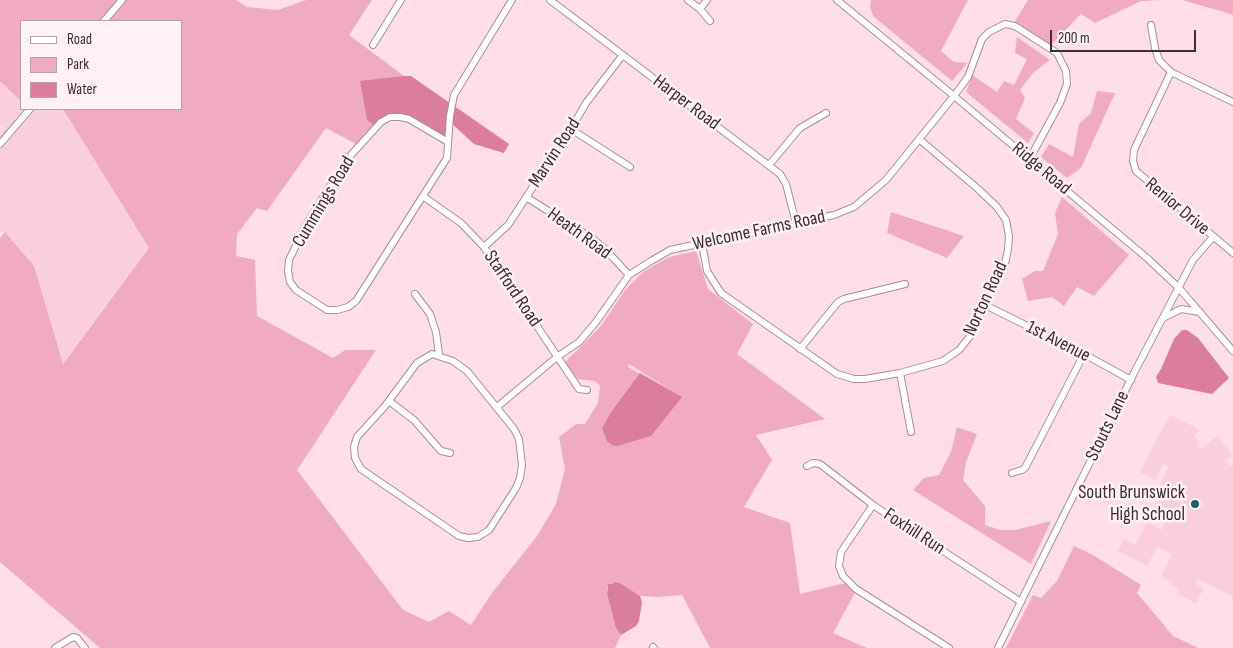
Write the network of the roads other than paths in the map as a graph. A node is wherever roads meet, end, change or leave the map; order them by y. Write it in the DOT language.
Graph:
graph roads {
  1 [pos="122,0"];
  2 [pos="401,0"];
  3 [pos="512,0"];
  4 [pos="550,0"];
  5 [pos="688,0"];
  6 [pos="706,0"];
  7 [pos="837,0"];
  8 [pos="700,9"];
  9 [pos="105,20"];
  10 [pos="710,21"];
  11 [pos="1151,25"];
  12 [pos="373,45"];
  13 [pos="622,56"];
  14 [pos="1171,72"];
  15 [pos="954,96"];
  16 [pos="1233,102"];
  17 [pos="29,110"];
  18 [pos="826,113"];
  19 [pos="571,130"];
  20 [pos="919,139"];
  21 [pos="448,142"];
  22 [pos="0,144"];
  23 [pos="1029,160"];
  24 [pos="769,165"];
  25 [pos="630,167"];
  26 [pos="424,197"];
  27 [pos="526,197"];
  28 [pos="796,223"];
  29 [pos="1213,237"];
  30 [pos="702,243"];
  31 [pos="484,247"];
  32 [pos="1233,253"];
  33 [pos="629,275"];
  34 [pos="905,284"];
  35 [pos="1179,288"];
  36 [pos="416,294"];
  37 [pos="985,306"];
  38 [pos="1200,312"];
  39 [pos="1164,318"];
  40 [pos="800,349"];
  41 [pos="1233,351"];
  42 [pos="1084,354"];
  43 [pos="439,355"];
  44 [pos="557,357"];
  45 [pos="900,373"];
  46 [pos="1131,380"];
  47 [pos="586,390"];
  48 [pos="389,401"];
  49 [pos="497,406"];
  50 [pos="911,432"];
  51 [pos="450,453"];
  52 [pos="807,466"];
  53 [pos="1012,473"];
  54 [pos="873,505"];
  55 [pos="1021,602"];
  56 [pos="55,648"];
  57 [pos="85,648"];
  58 [pos="949,648"];
  59 [pos="998,648"];
  1 -- 9 [label="street"];
  2 -- 12 [label="street"];
  3 -- 21 [label="street, Cummings Road"];
  4 -- 13 [label="street, Harper Road"];
  5 -- 8 [label="street"];
  6 -- 8 [label="street"];
  7 -- 15 [label="street, Ridge Road"];
  8 -- 10 [label="street"];
  11 -- 14 [label="street"];
  13 -- 19 [label="street, Marvin Road"];
  13 -- 24 [label="street, Harper Road"];
  14 -- 16 [label="street"];
  14 -- 29 [label="street, Renior Drive"];
  15 -- 20 [label="street, Welcome Farms Road"];
  15 -- 23 [label="street, Ridge Road"];
  15 -- 23 [label="street, Welcome Farms Road"];
  17 -- 22 [label="street"];
  18 -- 24 [label="street"];
  19 -- 25 [label="street"];
  19 -- 27 [label="street, Marvin Road"];
  20 -- 28 [label="street, Welcome Farms Road"];
  20 -- 37 [label="street, Norton Road"];
  21 -- 26 [label="street, Cummings Road"];
  21 -- 26 [label="street, Cummings Road"];
  23 -- 35 [label="street, Ridge Road"];
  24 -- 28 [label="street, Harper Road"];
  26 -- 31 [label="street, Stafford Road"];
  27 -- 31 [label="street, Marvin Road"];
  27 -- 33 [label="street, Heath Road"];
  28 -- 30 [label="street, Welcome Farms Road"];
  29 -- 32 [label="street, Renior Drive"];
  29 -- 35 [label="street, Stouts Lane"];
  30 -- 33 [label="street, Welcome Farms Road"];
  30 -- 40 [label="street, Norton Road"];
  31 -- 44 [label="street, Stafford Road"];
  33 -- 44 [label="street, Welcome Farms Road"];
  34 -- 40 [label="street"];
  35 -- 38 [label="street, Ridge Road"];
  35 -- 39 [label="street, Stouts Lane"];
  36 -- 43 [label="street"];
  37 -- 42 [label="street, 1st Avenue"];
  37 -- 45 [label="street, Norton Road"];
  38 -- 39 [label="street"];
  38 -- 41 [label="street, Ridge Road"];
  39 -- 46 [label="street, Stouts Lane"];
  40 -- 45 [label="street, Norton Road"];
  42 -- 46 [label="street, 1st Avenue"];
  42 -- 53 [label="street"];
  43 -- 48 [label="street"];
  43 -- 49 [label="street"];
  44 -- 47 [label="street, Stafford Road"];
  44 -- 49 [label="street, Welcome Farms Road"];
  45 -- 50 [label="street"];
  46 -- 55 [label="street, Stouts Lane"];
  48 -- 49 [label="street"];
  48 -- 51 [label="street"];
  52 -- 54 [label="street, Foxhill Run"];
  54 -- 55 [label="street, Foxhill Run"];
  54 -- 58 [label="street"];
  55 -- 59 [label="street, Stouts Lane"];
  56 -- 57 [label="street"];
}
